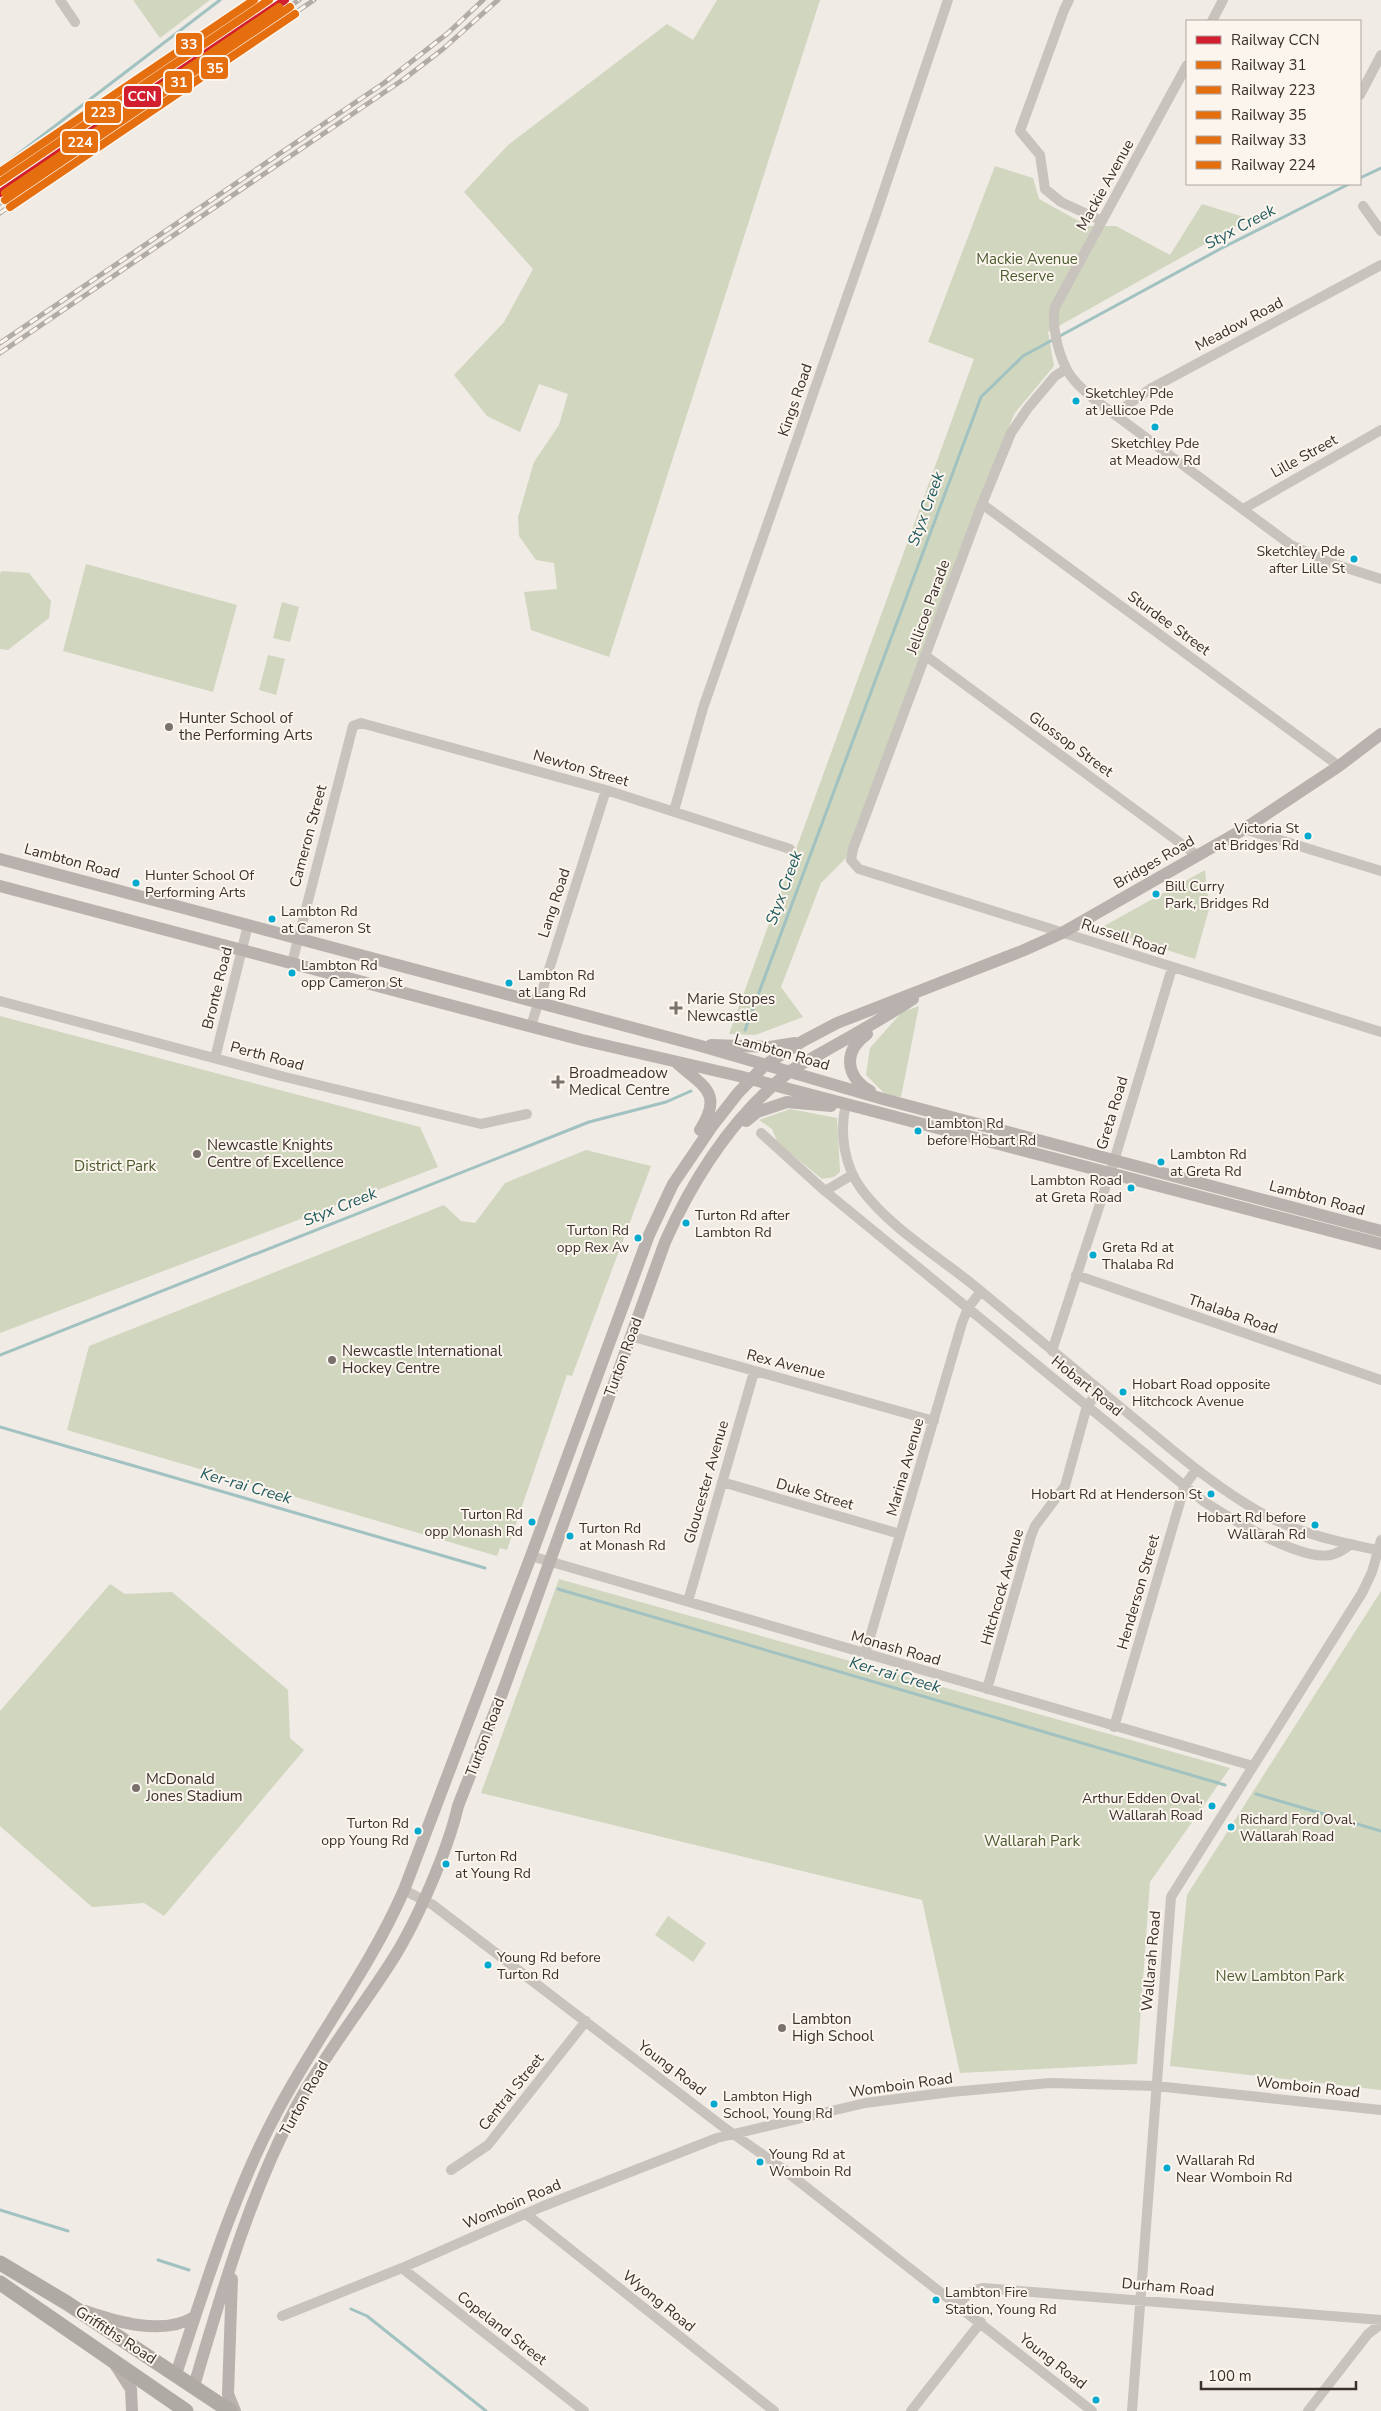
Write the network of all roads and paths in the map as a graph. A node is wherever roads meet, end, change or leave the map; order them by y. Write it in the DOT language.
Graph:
graph roads {
  1 [pos="60,0"];
  2 [pos="948,0"];
  3 [pos="1069,0"];
  4 [pos="1223,0"];
  5 [pos="1213,20"];
  6 [pos="75,22"];
  7 [pos="1381,55"];
  8 [pos="1186,68"];
  9 [pos="1361,92"];
  10 [pos="1363,206"];
  11 [pos="1102,221"];
  12 [pos="1381,231"];
  13 [pos="1381,265"];
  14 [pos="1066,369"];
  15 [pos="1115,414"];
  16 [pos="1381,430"];
  17 [pos="982,504"];
  18 [pos="1243,509"];
  19 [pos="1381,580"];
  20 [pos="926,656"];
  21 [pos="360,723"];
  22 [pos="1381,734"];
  23 [pos="1339,766"];
  24 [pos="606,790"];
  25 [pos="674,811"];
  26 [pos="1244,829"];
  27 [pos="790,849"];
  28 [pos="1198,856"];
  29 [pos="0,859"];
  30 [pos="858,869"];
  31 [pos="1381,871"];
  32 [pos="0,886"];
  33 [pos="248,925"];
  34 [pos="1062,933"];
  35 [pos="297,938"];
  36 [pos="242,950"];
  37 [pos="292,963"];
  38 [pos="1172,968"];
  39 [pos="928,989"];
  40 [pos="0,1002"];
  41 [pos="538,1002"];
  42 [pos="879,1021"];
  43 [pos="531,1026"];
  44 [pos="1381,1032"];
  45 [pos="803,1041"];
  46 [pos="701,1046"];
  47 [pos="215,1058"];
  48 [pos="675,1062"];
  49 [pos="765,1065"];
  50 [pos="790,1072"];
  51 [pos="750,1079"];
  52 [pos="775,1086"];
  53 [pos="883,1099"];
  54 [pos="846,1104"];
  55 [pos="527,1114"];
  56 [pos="730,1130"];
  57 [pos="761,1133"];
  58 [pos="1111,1166"];
  59 [pos="683,1169"];
  60 [pos="852,1175"];
  61 [pos="826,1191"];
  62 [pos="1381,1231"];
  63 [pos="1381,1244"];
  64 [pos="1076,1276"];
  65 [pos="980,1290"];
  66 [pos="968,1308"];
  67 [pos="630,1336"];
  68 [pos="1052,1352"];
  69 [pos="754,1372"];
  70 [pos="1381,1380"];
  71 [pos="1100,1390"];
  72 [pos="1087,1406"];
  73 [pos="934,1420"];
  74 [pos="1196,1470"];
  75 [pos="722,1482"];
  76 [pos="1185,1485"];
  77 [pos="900,1534"];
  78 [pos="1351,1544"];
  79 [pos="1380,1547"];
  80 [pos="532,1556"];
  81 [pos="549,1561"];
  82 [pos="688,1601"];
  83 [pos="865,1654"];
  84 [pos="987,1689"];
  85 [pos="1114,1726"];
  86 [pos="1253,1766"];
  87 [pos="404,1890"];
  88 [pos="423,1898"];
  89 [pos="586,2021"];
  90 [pos="1156,2086"];
  91 [pos="1381,2110"];
  92 [pos="734,2134"];
  93 [pos="450,2170"];
  94 [pos="526,2214"];
  95 [pos="0,2262"];
  96 [pos="233,2262"];
  97 [pos="402,2268"];
  98 [pos="0,2283"];
  99 [pos="1140,2300"];
  100 [pos="67,2302"];
  101 [pos="958,2305"];
  102 [pos="282,2316"];
  103 [pos="194,2317"];
  104 [pos="980,2322"];
  105 [pos="1381,2322"];
  106 [pos="113,2362"];
  107 [pos="176,2374"];
  108 [pos="194,2386"];
  109 [pos="168,2405"];
  110 [pos="132,2411"];
  111 [pos="186,2411"];
  112 [pos="230,2411"];
  113 [pos="235,2411"];
  114 [pos="584,2411"];
  115 [pos="774,2411"];
  116 [pos="911,2411"];
  117 [pos="1092,2411"];
  118 [pos="1132,2411"];
  119 [pos="1308,2411"];
  1 -- 6 [label="street"];
  2 -- 25 [label="street, Kings Road"];
  3 -- 11 [label="street"];
  4 -- 5 [label="street"];
  7 -- 9 [label="street"];
  8 -- 11 [label="street, Mackie Avenue"];
  10 -- 12 [label="street"];
  11 -- 14 [label="street, Mackie Avenue"];
  13 -- 15 [label="street, Meadow Road"];
  14 -- 15 [label="street"];
  14 -- 17 [label="street, Jellicoe Parade"];
  15 -- 18 [label="street"];
  16 -- 18 [label="street, Lille Street"];
  17 -- 20 [label="street, Jellicoe Parade"];
  17 -- 23 [label="street, Sturdee Street"];
  18 -- 19 [label="street"];
  20 -- 28 [label="street, Glossop Street"];
  20 -- 30 [label="street, Jellicoe Parade"];
  21 -- 24 [label="street, Newton Street"];
  21 -- 35 [label="street, Cameron Street"];
  22 -- 23 [label="main road, Bridges Road"];
  23 -- 26 [label="main road, Bridges Road"];
  24 -- 25 [label="street, Newton Street"];
  24 -- 41 [label="street, Lang Road"];
  25 -- 27 [label="street, Newton Street"];
  26 -- 28 [label="main road, Bridges Road"];
  26 -- 31 [label="street"];
  28 -- 34 [label="main road, Bridges Road"];
  29 -- 33 [label="main road, Lambton Road"];
  30 -- 34 [label="street, Russell Road"];
  32 -- 36 [label="main road, Lambton Road"];
  33 -- 35 [label="main road, Lambton Road"];
  33 -- 36 [label="street, Bronte Road"];
  34 -- 38 [label="street, Russell Road"];
  34 -- 39 [label="main road, Bridges Road"];
  35 -- 37 [label="street, Cameron Street"];
  35 -- 41 [label="main road, Lambton Road"];
  36 -- 37 [label="main road, Lambton Road"];
  36 -- 47 [label="street, Bronte Road"];
  37 -- 43 [label="main road, Lambton Road"];
  38 -- 44 [label="street, Russell Road"];
  38 -- 58 [label="street, Greta Road"];
  39 -- 42 [label="main road, Bridges Road"];
  39 -- 45 [label="main road, Bridges Road"];
  40 -- 47 [label="street, Perth Road"];
  41 -- 43 [label="street, Lang Road"];
  41 -- 46 [label="main road, Lambton Road"];
  42 -- 50 [label="main road, Bridges Road"];
  42 -- 53 [label="main road"];
  43 -- 48 [label="main road, Lambton Road"];
  45 -- 46 [label="main road"];
  45 -- 49 [label="main road, Bridges Road"];
  46 -- 49 [label="main road, Lambton Road"];
  47 -- 55 [label="street, Perth Road"];
  48 -- 51 [label="main road, Lambton Road"];
  48 -- 59 [label="main road"];
  49 -- 50 [label="main road, Lambton Road"];
  49 -- 51 [label="main road, Bridges Road"];
  50 -- 52 [label="main road, Turton Road"];
  50 -- 53 [label="main road, Lambton Road"];
  51 -- 52 [label="main road, Lambton Road"];
  51 -- 59 [label="main road, Turton Road"];
  52 -- 54 [label="main road, Lambton Road"];
  52 -- 56 [label="main road, Turton Road"];
  53 -- 58 [label="main road, Lambton Road"];
  54 -- 56 [label="main road"];
  54 -- 58 [label="main road, Lambton Road"];
  54 -- 60 [label="street, Hobart Road"];
  56 -- 67 [label="main road, Turton Road"];
  57 -- 61 [label="street, Hobart Road"];
  58 -- 62 [label="main road, Lambton Road"];
  58 -- 63 [label="main road, Lambton Road"];
  58 -- 64 [label="street, Greta Road"];
  59 -- 80 [label="main road, Turton Road"];
  60 -- 61 [label="street"];
  60 -- 65 [label="street, Hobart Road"];
  61 -- 66 [label="street, Hobart Road"];
  64 -- 68 [label="street, Greta Road"];
  64 -- 70 [label="street, Thalaba Road"];
  65 -- 66 [label="street, Marina Avenue"];
  65 -- 68 [label="street, Hobart Road"];
  66 -- 72 [label="street, Hobart Road"];
  66 -- 73 [label="street, Marina Avenue"];
  67 -- 69 [label="street, Rex Avenue"];
  67 -- 81 [label="main road, Turton Road"];
  68 -- 71 [label="street, Hobart Road"];
  69 -- 73 [label="street, Rex Avenue"];
  69 -- 75 [label="street, Gloucester Avenue"];
  71 -- 72 [label="street, Hitchcock Avenue"];
  71 -- 74 [label="street, Hobart Road"];
  72 -- 76 [label="street, Hobart Road"];
  72 -- 84 [label="street, Hitchcock Avenue"];
  73 -- 77 [label="street, Marina Avenue"];
  74 -- 76 [label="street, Henderson Street"];
  74 -- 78 [label="street, Hobart Road"];
  75 -- 77 [label="street, Duke Street"];
  75 -- 82 [label="street, Gloucester Avenue"];
  76 -- 78 [label="street, Hobart Road"];
  76 -- 85 [label="street, Henderson Street"];
  77 -- 83 [label="street, Marina Avenue"];
  78 -- 79 [label="street, Hobart Road"];
  79 -- 86 [label="street, Wallarah Road"];
  80 -- 81 [label="street, Monash Road"];
  80 -- 87 [label="main road, Turton Road"];
  81 -- 82 [label="street, Monash Road"];
  81 -- 88 [label="main road, Turton Road"];
  82 -- 83 [label="street, Monash Road"];
  83 -- 84 [label="street, Monash Road"];
  84 -- 85 [label="street, Monash Road"];
  85 -- 86 [label="street, Monash Road"];
  86 -- 90 [label="street, Wallarah Road"];
  87 -- 88 [label="street, Young Road"];
  87 -- 103 [label="main road, Turton Road"];
  88 -- 89 [label="street, Young Road"];
  88 -- 96 [label="main road, Turton Road"];
  89 -- 92 [label="street, Young Road"];
  89 -- 93 [label="street, Central Street"];
  90 -- 91 [label="street, Womboin Road"];
  90 -- 92 [label="street, Womboin Road"];
  90 -- 99 [label="street, Wallarah Road"];
  92 -- 94 [label="street, Womboin Road"];
  92 -- 101 [label="street, Young Road"];
  94 -- 97 [label="street, Womboin Road"];
  94 -- 115 [label="street, Wyong Road"];
  95 -- 100 [label="highway, Griffiths Road"];
  96 -- 108 [label="main road, Turton Road"];
  96 -- 113 [label="main road"];
  97 -- 102 [label="street, Womboin Road"];
  97 -- 114 [label="street, Copeland Street"];
  98 -- 106 [label="highway, Griffiths Road"];
  99 -- 101 [label="street, Durham Road"];
  99 -- 105 [label="street, Durham Road"];
  99 -- 118 [label="street, Wallarah Road"];
  100 -- 103 [label="main road"];
  100 -- 107 [label="highway, Griffiths Road"];
  101 -- 104 [label="street, Young Road"];
  103 -- 107 [label="main road, Turton Road"];
  104 -- 116 [label="street"];
  104 -- 117 [label="street, Young Road"];
  105 -- 119 [label="street"];
  106 -- 109 [label="highway, Griffiths Road"];
  106 -- 110 [label="main road"];
  107 -- 108 [label="highway, Griffiths Road"];
  107 -- 109 [label="highway, Turton Road"];
  108 -- 111 [label="highway, Turton Road"];
  108 -- 112 [label="highway, Griffiths Road"];
  109 -- 111 [label="highway, Griffiths Road"];
}
